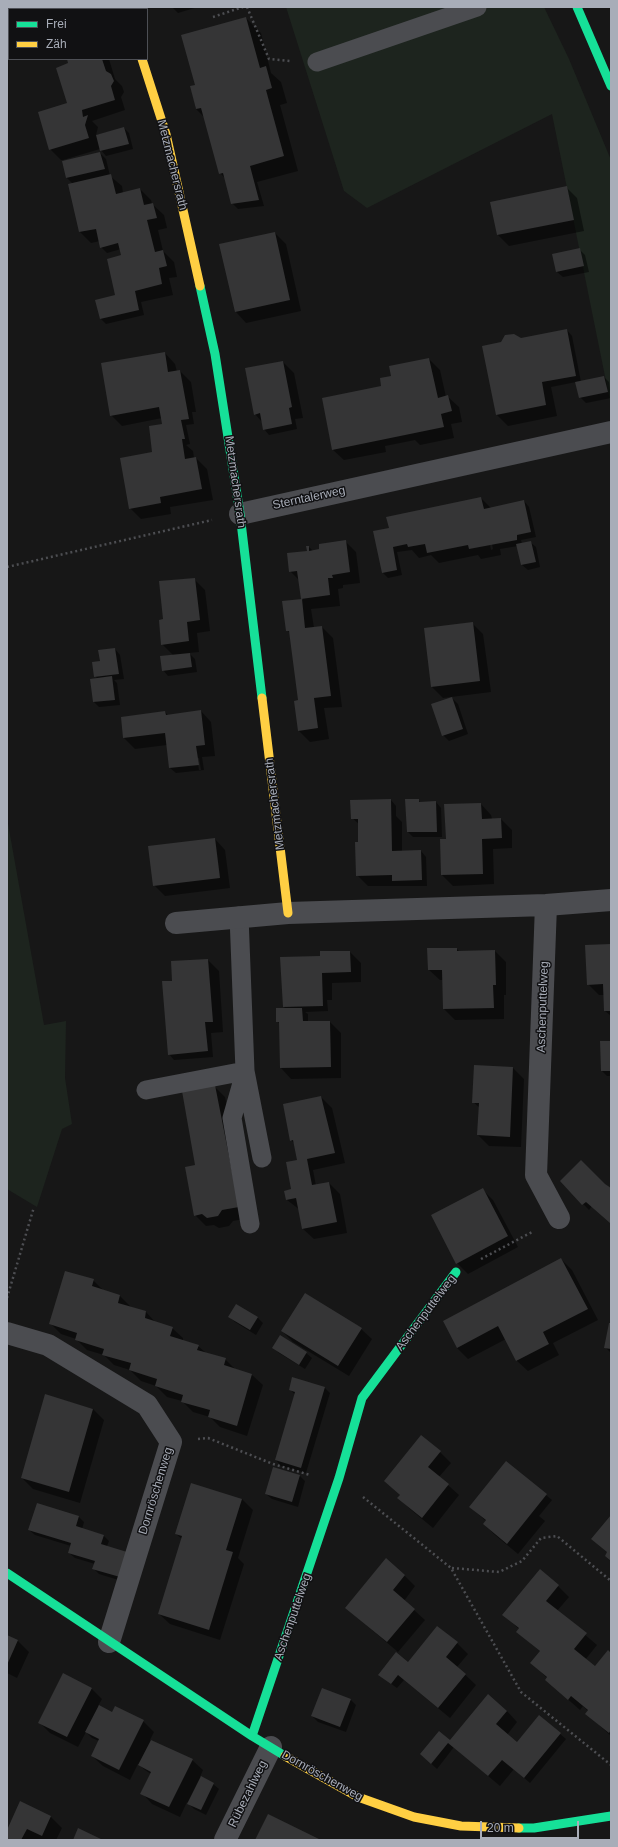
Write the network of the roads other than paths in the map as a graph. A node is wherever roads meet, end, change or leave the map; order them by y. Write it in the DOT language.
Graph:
graph roads {
  1 [pos="477,7"];
  2 [pos="577,7"];
  3 [pos="142,60"];
  4 [pos="317,62"];
  5 [pos="611,86"];
  6 [pos="611,432"];
  7 [pos="240,514"];
  8 [pos="611,900"];
  9 [pos="546,905"];
  10 [pos="288,913"];
  11 [pos="239,916"];
  12 [pos="176,923"];
  13 [pos="245,1071"];
  14 [pos="146,1090"];
  15 [pos="262,1158"];
  16 [pos="559,1218"];
  17 [pos="250,1224"];
  18 [pos="456,1272"];
  19 [pos="7,1333"];
  20 [pos="7,1573"];
  21 [pos="109,1642"];
  22 [pos="252,1736"];
  23 [pos="271,1747"];
  24 [pos="611,1816"];
  25 [pos="225,1840"];
  1 -- 4 [label="lane"];
  2 -- 5 [label="street"];
  3 -- 7 [label="street, Metzmachersrath"];
  6 -- 7 [label="street, Sterntalerweg"];
  7 -- 10 [label="street, Metzmachersrath"];
  8 -- 9 [label="street"];
  9 -- 10 [label="street"];
  9 -- 16 [label="street, Aschenputtelweg"];
  10 -- 11 [label="street"];
  11 -- 12 [label="street"];
  11 -- 13 [label="lane"];
  13 -- 14 [label="lane"];
  13 -- 15 [label="lane"];
  13 -- 17 [label="lane"];
  18 -- 22 [label="street, Aschenputtelweg"];
  19 -- 21 [label="street, Dornröschenweg"];
  20 -- 21 [label="street, Dornröschenweg"];
  21 -- 22 [label="street, Dornröschenweg"];
  22 -- 23 [label="street, Dornröschenweg"];
  23 -- 24 [label="street, Dornröschenweg"];
  23 -- 25 [label="street, Rübezahlweg"];
}
